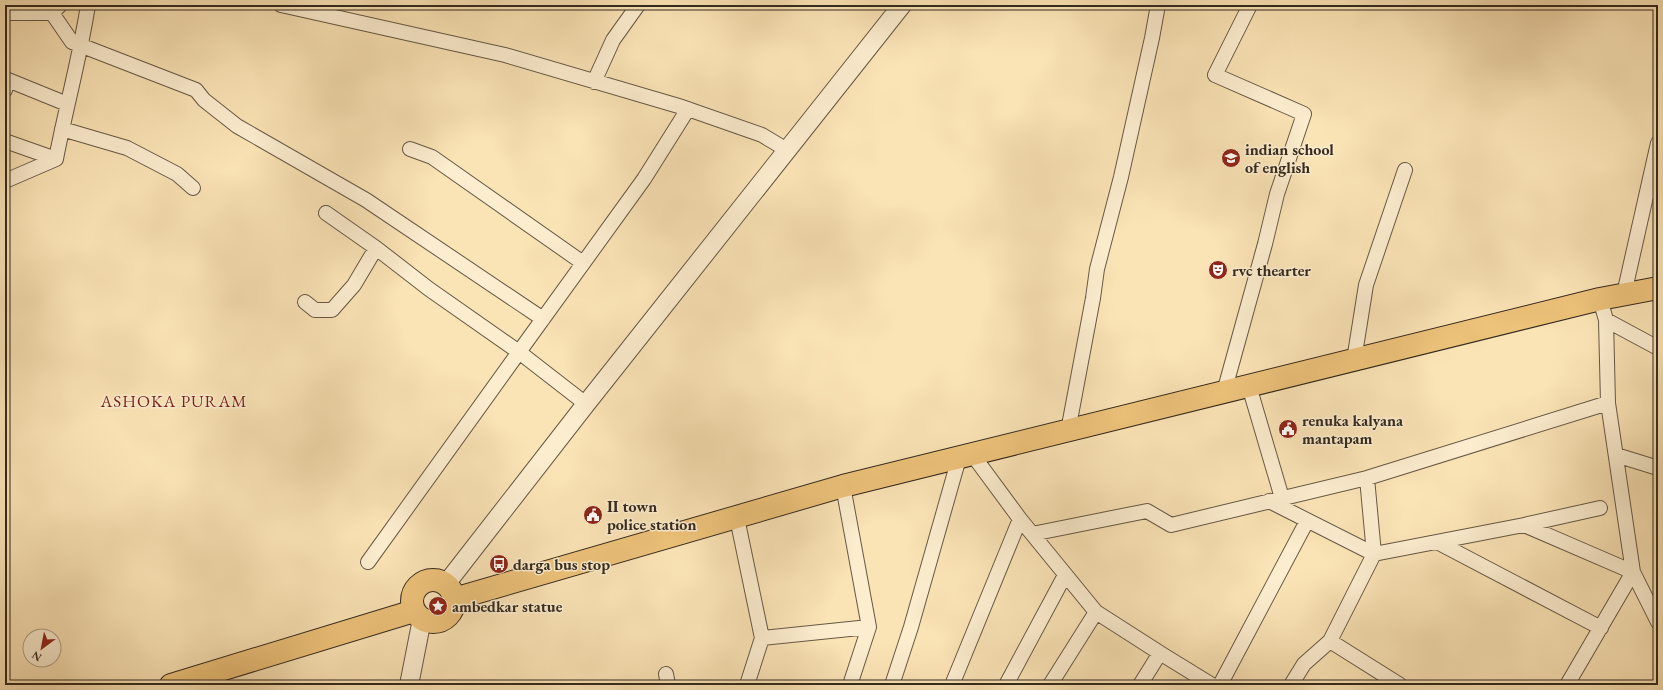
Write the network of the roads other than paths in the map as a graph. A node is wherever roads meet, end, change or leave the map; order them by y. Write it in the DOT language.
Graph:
graph roads {
  1 [pos="88,5"];
  2 [pos="281,5"];
  3 [pos="638,5"];
  4 [pos="902,5"];
  5 [pos="1158,5"];
  6 [pos="1250,5"];
  7 [pos="56,9"];
  8 [pos="5,13"];
  9 [pos="82,47"];
  10 [pos="594,82"];
  11 [pos="6,83"];
  12 [pos="68,104"];
  13 [pos="688,110"];
  14 [pos="62,129"];
  15 [pos="5,141"];
  16 [pos="1658,144"];
  17 [pos="410,149"];
  18 [pos="787,150"];
  19 [pos="56,159"];
  20 [pos="1405,170"];
  21 [pos="5,181"];
  22 [pos="193,188"];
  23 [pos="326,213"];
  24 [pos="376,248"];
  25 [pos="583,262"];
  26 [pos="1658,288"];
  27 [pos="1624,294"];
  28 [pos="1600,298"];
  29 [pos="305,302"];
  30 [pos="543,319"];
  31 [pos="1606,320"];
  32 [pos="1658,348"];
  33 [pos="519,352"];
  34 [pos="1354,360"];
  35 [pos="1249,386"];
  36 [pos="1224,392"];
  37 [pos="1608,403"];
  38 [pos="586,404"];
  39 [pos="1068,431"];
  40 [pos="1616,455"];
  41 [pos="965,456"];
  42 [pos="1658,468"];
  43 [pos="1367,478"];
  44 [pos="843,486"];
  45 [pos="1275,500"];
  46 [pos="1600,508"];
  47 [pos="737,518"];
  48 [pos="1020,520"];
  49 [pos="1307,521"];
  50 [pos="1524,525"];
  51 [pos="1032,534"];
  52 [pos="1437,542"];
  53 [pos="1374,554"];
  54 [pos="368,562"];
  55 [pos="1633,572"];
  56 [pos="1066,575"];
  57 [pos="450,591"];
  58 [pos="1096,612"];
  59 [pos="418,615"];
  60 [pos="1658,622"];
  61 [pos="869,627"];
  62 [pos="1600,628"];
  63 [pos="762,638"];
  64 [pos="1330,641"];
  65 [pos="1160,653"];
  66 [pos="171,685"];
  67 [pos="409,685"];
  68 [pos="747,685"];
  69 [pos="850,685"];
  70 [pos="892,685"];
  71 [pos="952,685"];
  72 [pos="1006,685"];
  73 [pos="1050,685"];
  74 [pos="1140,685"];
  75 [pos="1212,685"];
  76 [pos="1220,685"];
  77 [pos="1291,685"];
  78 [pos="1400,685"];
  79 [pos="1567,685"];
  1 -- 9 [label="street"];
  2 -- 10 [label="street"];
  3 -- 10 [label="street"];
  4 -- 18 [label="street"];
  5 -- 39 [label="street"];
  6 -- 36 [label="street"];
  7 -- 8 [label="street"];
  7 -- 9 [label="street"];
  9 -- 12 [label="street"];
  9 -- 30 [label="street"];
  10 -- 13 [label="street"];
  11 -- 12 [label="street"];
  12 -- 14 [label="street"];
  13 -- 18 [label="street"];
  13 -- 25 [label="street"];
  14 -- 19 [label="street"];
  14 -- 22 [label="street"];
  15 -- 19 [label="street"];
  16 -- 27 [label="street"];
  17 -- 25 [label="street"];
  18 -- 38 [label="street"];
  19 -- 21 [label="street"];
  20 -- 34 [label="street"];
  23 -- 24 [label="street"];
  24 -- 29 [label="street"];
  24 -- 33 [label="street"];
  25 -- 30 [label="street"];
  26 -- 27 [label="main road"];
  27 -- 28 [label="main road"];
  28 -- 31 [label="street"];
  28 -- 34 [label="main road"];
  30 -- 33 [label="street"];
  31 -- 32 [label="street"];
  31 -- 37 [label="street"];
  33 -- 38 [label="street"];
  33 -- 54 [label="street"];
  34 -- 35 [label="main road"];
  35 -- 36 [label="main road"];
  35 -- 45 [label="street"];
  36 -- 39 [label="main road"];
  37 -- 40 [label="street"];
  37 -- 43 [label="street"];
  38 -- 57 [label="street"];
  39 -- 41 [label="main road"];
  40 -- 42 [label="street"];
  40 -- 55 [label="street"];
  41 -- 44 [label="main road"];
  41 -- 48 [label="street"];
  41 -- 70 [label="street"];
  43 -- 45 [label="street"];
  43 -- 53 [label="street"];
  44 -- 47 [label="main road"];
  44 -- 61 [label="street"];
  45 -- 49 [label="street"];
  45 -- 51 [label="street"];
  46 -- 50 [label="street"];
  47 -- 57 [label="main road"];
  47 -- 63 [label="street"];
  48 -- 51 [label="street"];
  48 -- 71 [label="street"];
  49 -- 53 [label="street"];
  49 -- 76 [label="street"];
  50 -- 52 [label="street"];
  50 -- 55 [label="street"];
  51 -- 56 [label="street"];
  52 -- 53 [label="street"];
  52 -- 62 [label="street"];
  53 -- 64 [label="street"];
  55 -- 60 [label="street"];
  55 -- 62 [label="street"];
  56 -- 58 [label="street"];
  56 -- 72 [label="street"];
  57 -- 59 [label="main road"];
  57 -- 59 [label="main road"];
  58 -- 65 [label="street"];
  58 -- 73 [label="street"];
  59 -- 66 [label="main road"];
  59 -- 67 [label="street"];
  61 -- 63 [label="street"];
  61 -- 69 [label="street"];
  62 -- 79 [label="street"];
  63 -- 68 [label="street"];
  64 -- 77 [label="street"];
  64 -- 78 [label="street"];
  65 -- 74 [label="street"];
  65 -- 75 [label="street"];
}
